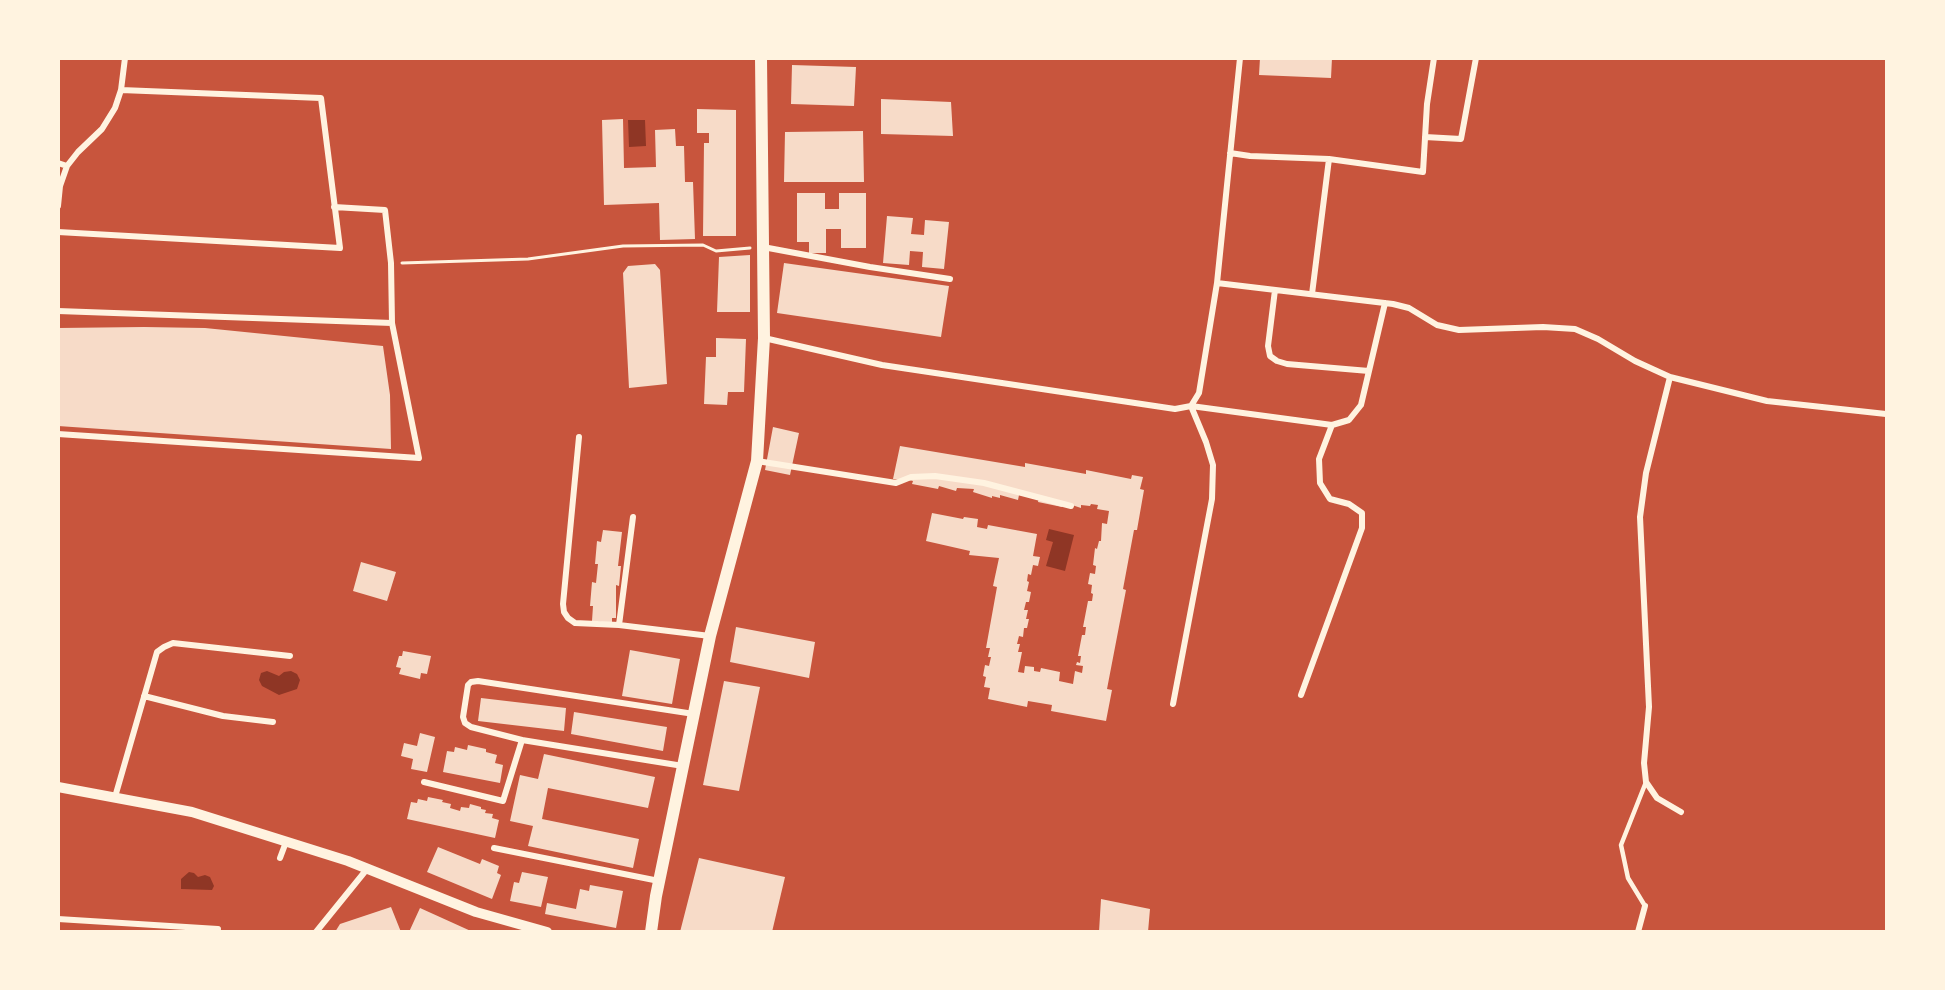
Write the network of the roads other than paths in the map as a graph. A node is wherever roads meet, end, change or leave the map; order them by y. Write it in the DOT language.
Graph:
graph roads {
  1 [pos="125,58"];
  2 [pos="761,58"];
  3 [pos="1240,58"];
  4 [pos="1434,58"];
  5 [pos="1476,58"];
  6 [pos="121,90"];
  7 [pos="1425,137"];
  8 [pos="1230,153"];
  9 [pos="1329,159"];
  10 [pos="58,163"];
  11 [pos="67,166"];
  12 [pos="58,206"];
  13 [pos="334,207"];
  14 [pos="58,232"];
  15 [pos="763,247"];
  16 [pos="950,279"];
  17 [pos="1217,283"];
  18 [pos="1275,290"];
  19 [pos="1312,294"];
  20 [pos="1385,303"];
  21 [pos="58,311"];
  22 [pos="392,323"];
  23 [pos="764,338"];
  24 [pos="1369,372"];
  25 [pos="1670,377"];
  26 [pos="1191,406"];
  27 [pos="1887,414"];
  28 [pos="1332,424"];
  29 [pos="58,434"];
  30 [pos="579,436"];
  31 [pos="758,461"];
  32 [pos="1071,506"];
  33 [pos="633,517"];
  34 [pos="619,626"];
  35 [pos="710,636"];
  36 [pos="290,656"];
  37 [pos="1300,695"];
  38 [pos="144,696"];
  39 [pos="1173,704"];
  40 [pos="694,714"];
  41 [pos="273,722"];
  42 [pos="522,741"];
  43 [pos="683,766"];
  44 [pos="424,782"];
  45 [pos="1646,782"];
  46 [pos="58,787"];
  47 [pos="114,797"];
  48 [pos="1681,812"];
  49 [pos="286,842"];
  50 [pos="494,848"];
  51 [pos="280,858"];
  52 [pos="367,869"];
  53 [pos="659,881"];
  54 [pos="1646,906"];
  55 [pos="58,919"];
  56 [pos="218,929"];
  57 [pos="316,932"];
  58 [pos="547,932"];
  59 [pos="651,932"];
  60 [pos="1638,932"];
  1 -- 6 [label="street"];
  2 -- 15 [label="main road"];
  3 -- 8 [label="street"];
  4 -- 7 [label="street"];
  5 -- 7 [label="street"];
  6 -- 11 [label="street"];
  6 -- 13 [label="street"];
  7 -- 9 [label="street"];
  8 -- 9 [label="street"];
  8 -- 17 [label="street"];
  9 -- 19 [label="street"];
  10 -- 11 [label="street"];
  11 -- 12 [label="street"];
  13 -- 14 [label="street"];
  13 -- 22 [label="street"];
  15 -- 16 [label="street"];
  15 -- 23 [label="main road"];
  17 -- 18 [label="street"];
  17 -- 26 [label="street"];
  18 -- 19 [label="street"];
  18 -- 24 [label="street"];
  19 -- 20 [label="street"];
  20 -- 24 [label="street"];
  20 -- 25 [label="street"];
  21 -- 22 [label="street"];
  22 -- 29 [label="street"];
  23 -- 26 [label="street"];
  23 -- 31 [label="main road"];
  24 -- 28 [label="street"];
  25 -- 27 [label="street"];
  25 -- 45 [label="street"];
  26 -- 28 [label="street"];
  26 -- 39 [label="street"];
  28 -- 37 [label="street"];
  30 -- 34 [label="street"];
  31 -- 32 [label="street"];
  31 -- 35 [label="main road"];
  33 -- 34 [label="street"];
  34 -- 35 [label="street"];
  35 -- 40 [label="main road"];
  36 -- 38 [label="street"];
  38 -- 41 [label="street"];
  38 -- 47 [label="street"];
  40 -- 42 [label="street"];
  40 -- 43 [label="main road"];
  42 -- 43 [label="street"];
  42 -- 44 [label="street"];
  43 -- 53 [label="main road"];
  45 -- 48 [label="street"];
  45 -- 54 [label="lane"];
  46 -- 47 [label="street"];
  47 -- 49 [label="street"];
  49 -- 51 [label="street"];
  49 -- 52 [label="street"];
  50 -- 53 [label="street"];
  52 -- 57 [label="street"];
  52 -- 58 [label="street"];
  53 -- 59 [label="main road"];
  54 -- 60 [label="street"];
  55 -- 56 [label="street"];
}
